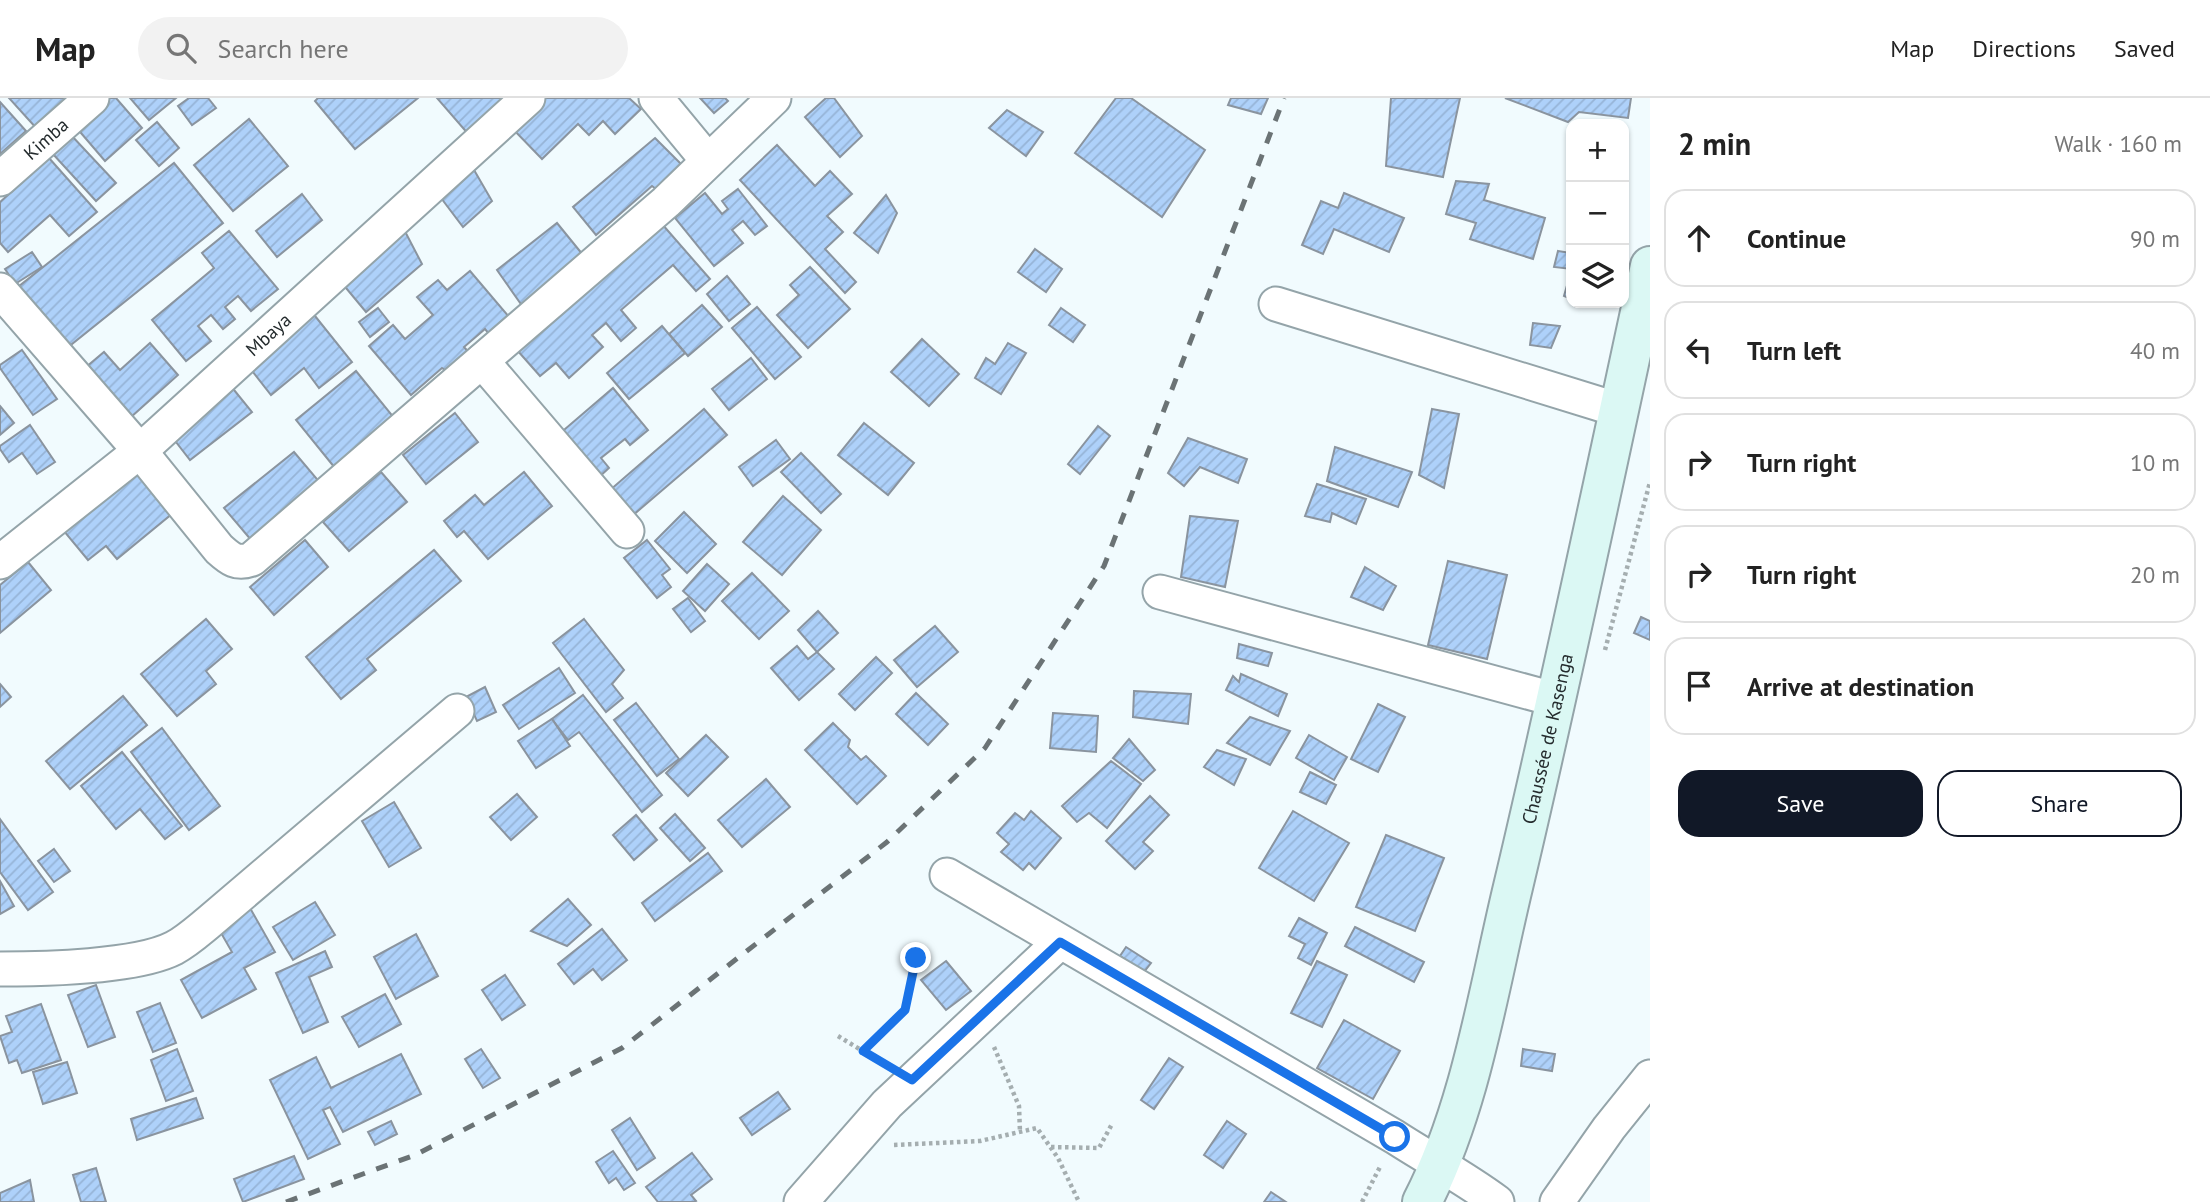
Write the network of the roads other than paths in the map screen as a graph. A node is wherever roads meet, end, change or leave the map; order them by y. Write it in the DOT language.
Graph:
graph roads {
  1 [pos="92,98"];
  2 [pos="528,98"];
  3 [pos="656,98"];
  4 [pos="774,98"];
  5 [pos="708,161"];
  6 [pos="0,179"];
  7 [pos="1650,267"];
  8 [pos="0,290"];
  9 [pos="1276,304"];
  10 [pos="482,361"];
  11 [pos="1619,410"];
  12 [pos="140,451"];
  13 [pos="627,531"];
  14 [pos="0,562"];
  15 [pos="1160,592"];
  16 [pos="1557,700"];
  17 [pos="457,711"];
  18 [pos="947,875"];
  19 [pos="1060,942"];
  20 [pos="0,969"];
  21 [pos="1650,1077"];
  22 [pos="1440,1166"];
  23 [pos="801,1202"];
  24 [pos="1422,1202"];
  25 [pos="1497,1202"];
  26 [pos="1557,1202"];
  1 -- 6 [label="street, Kimba"];
  2 -- 12 [label="street, Mbaya"];
  3 -- 5 [label="street"];
  4 -- 5 [label="street"];
  5 -- 10 [label="street"];
  7 -- 11 [label="main road, Chaussée de Kasenga"];
  8 -- 12 [label="street"];
  9 -- 11 [label="street"];
  10 -- 12 [label="street"];
  10 -- 13 [label="street"];
  11 -- 16 [label="main road, Chaussée de Kasenga"];
  12 -- 14 [label="street, Mbaya"];
  15 -- 16 [label="street"];
  16 -- 22 [label="main road, Chaussée de Kasenga"];
  17 -- 20 [label="street"];
  18 -- 19 [label="street"];
  19 -- 22 [label="street"];
  19 -- 23 [label="street"];
  21 -- 26 [label="street"];
  22 -- 24 [label="main road, Chaussée de Kasenga"];
  22 -- 25 [label="street"];
}
